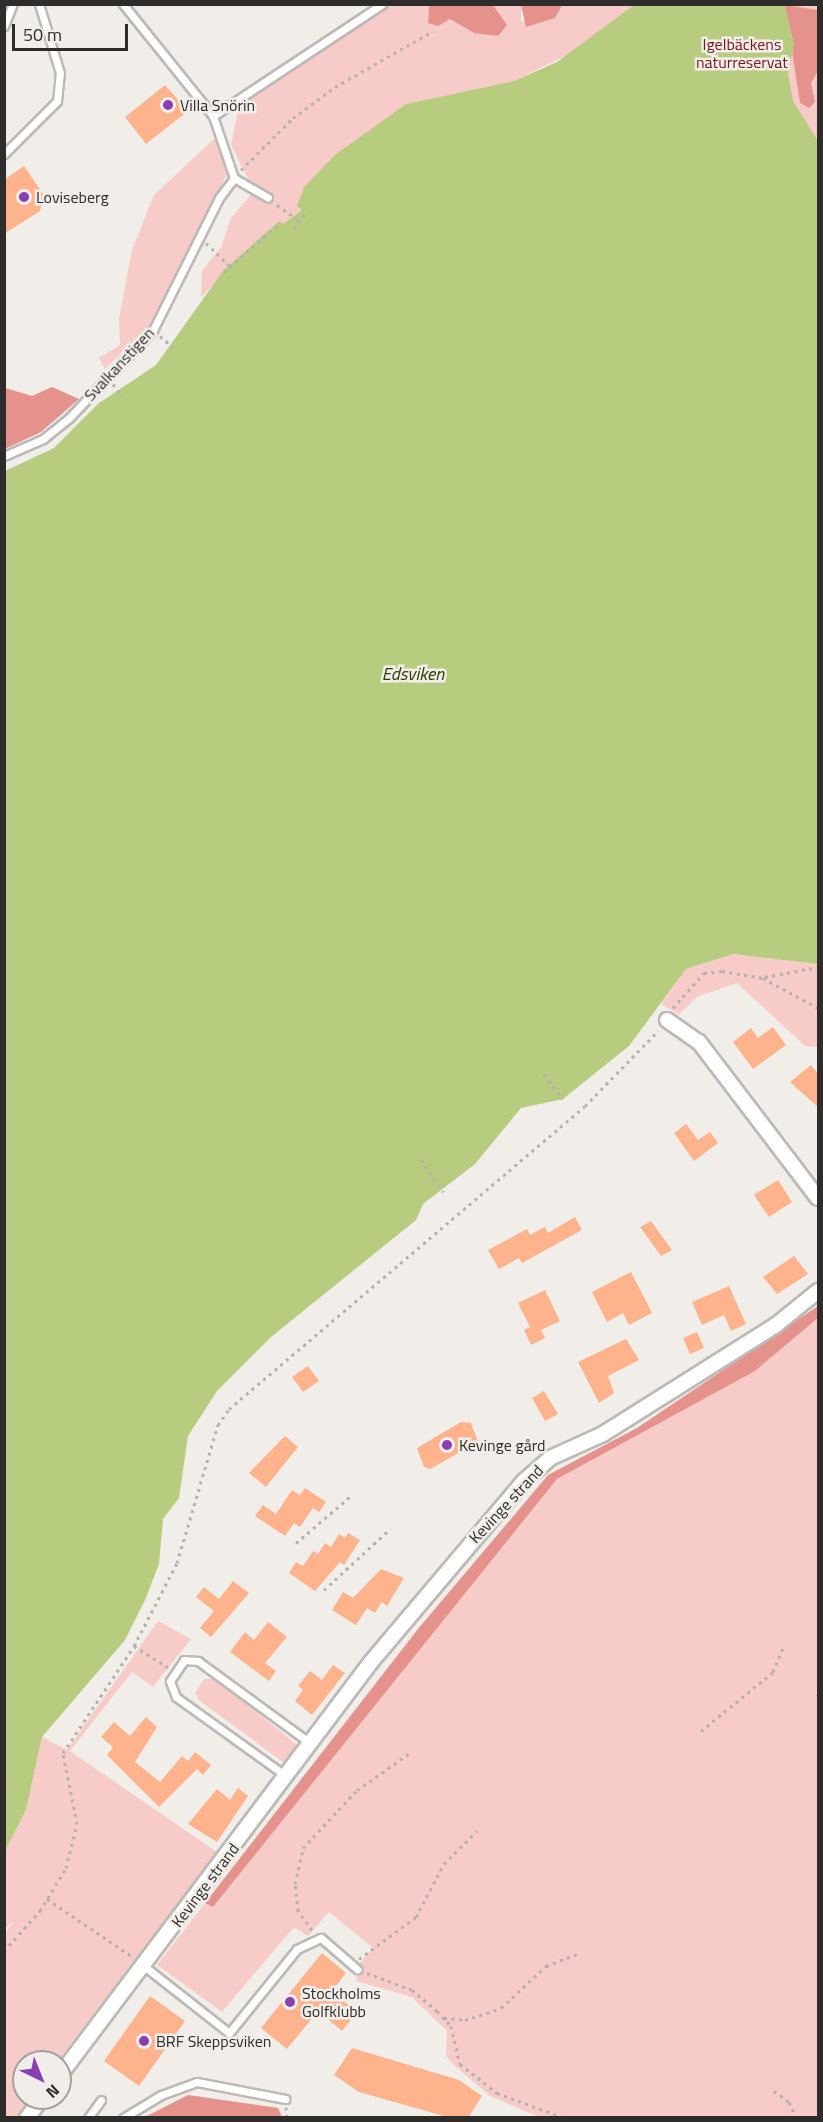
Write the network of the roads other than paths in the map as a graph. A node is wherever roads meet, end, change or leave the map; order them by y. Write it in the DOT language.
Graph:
graph roads {
  1 [pos="13,4"];
  2 [pos="39,4"];
  3 [pos="123,4"];
  4 [pos="382,4"];
  5 [pos="4,26"];
  6 [pos="213,116"];
  7 [pos="4,154"];
  8 [pos="234,178"];
  9 [pos="268,198"];
  10 [pos="4,456"];
  11 [pos="667,1020"];
  12 [pos="819,1198"];
  13 [pos="819,1291"];
  14 [pos="310,1743"];
  15 [pos="286,1776"];
  16 [pos="144,1966"];
  17 [pos="354,1967"];
  18 [pos="72,2059"];
  19 [pos="285,2098"];
  20 [pos="101,2100"];
  21 [pos="88,2118"];
  22 [pos="123,2118"];
  1 -- 5 [label="lane"];
  2 -- 7 [label="lane"];
  3 -- 6 [label="lane"];
  4 -- 6 [label="lane"];
  6 -- 8 [label="lane"];
  8 -- 9 [label="lane"];
  8 -- 10 [label="lane, Svalkanstigen"];
  11 -- 12 [label="street"];
  13 -- 14 [label="street, Kevinge strand"];
  14 -- 15 [label="street, Kevinge strand"];
  14 -- 15 [label="lane"];
  15 -- 16 [label="street, Kevinge strand"];
  16 -- 17 [label="lane"];
  16 -- 18 [label="street, Kevinge strand"];
  19 -- 22 [label="lane"];
  20 -- 21 [label="lane"];
}
